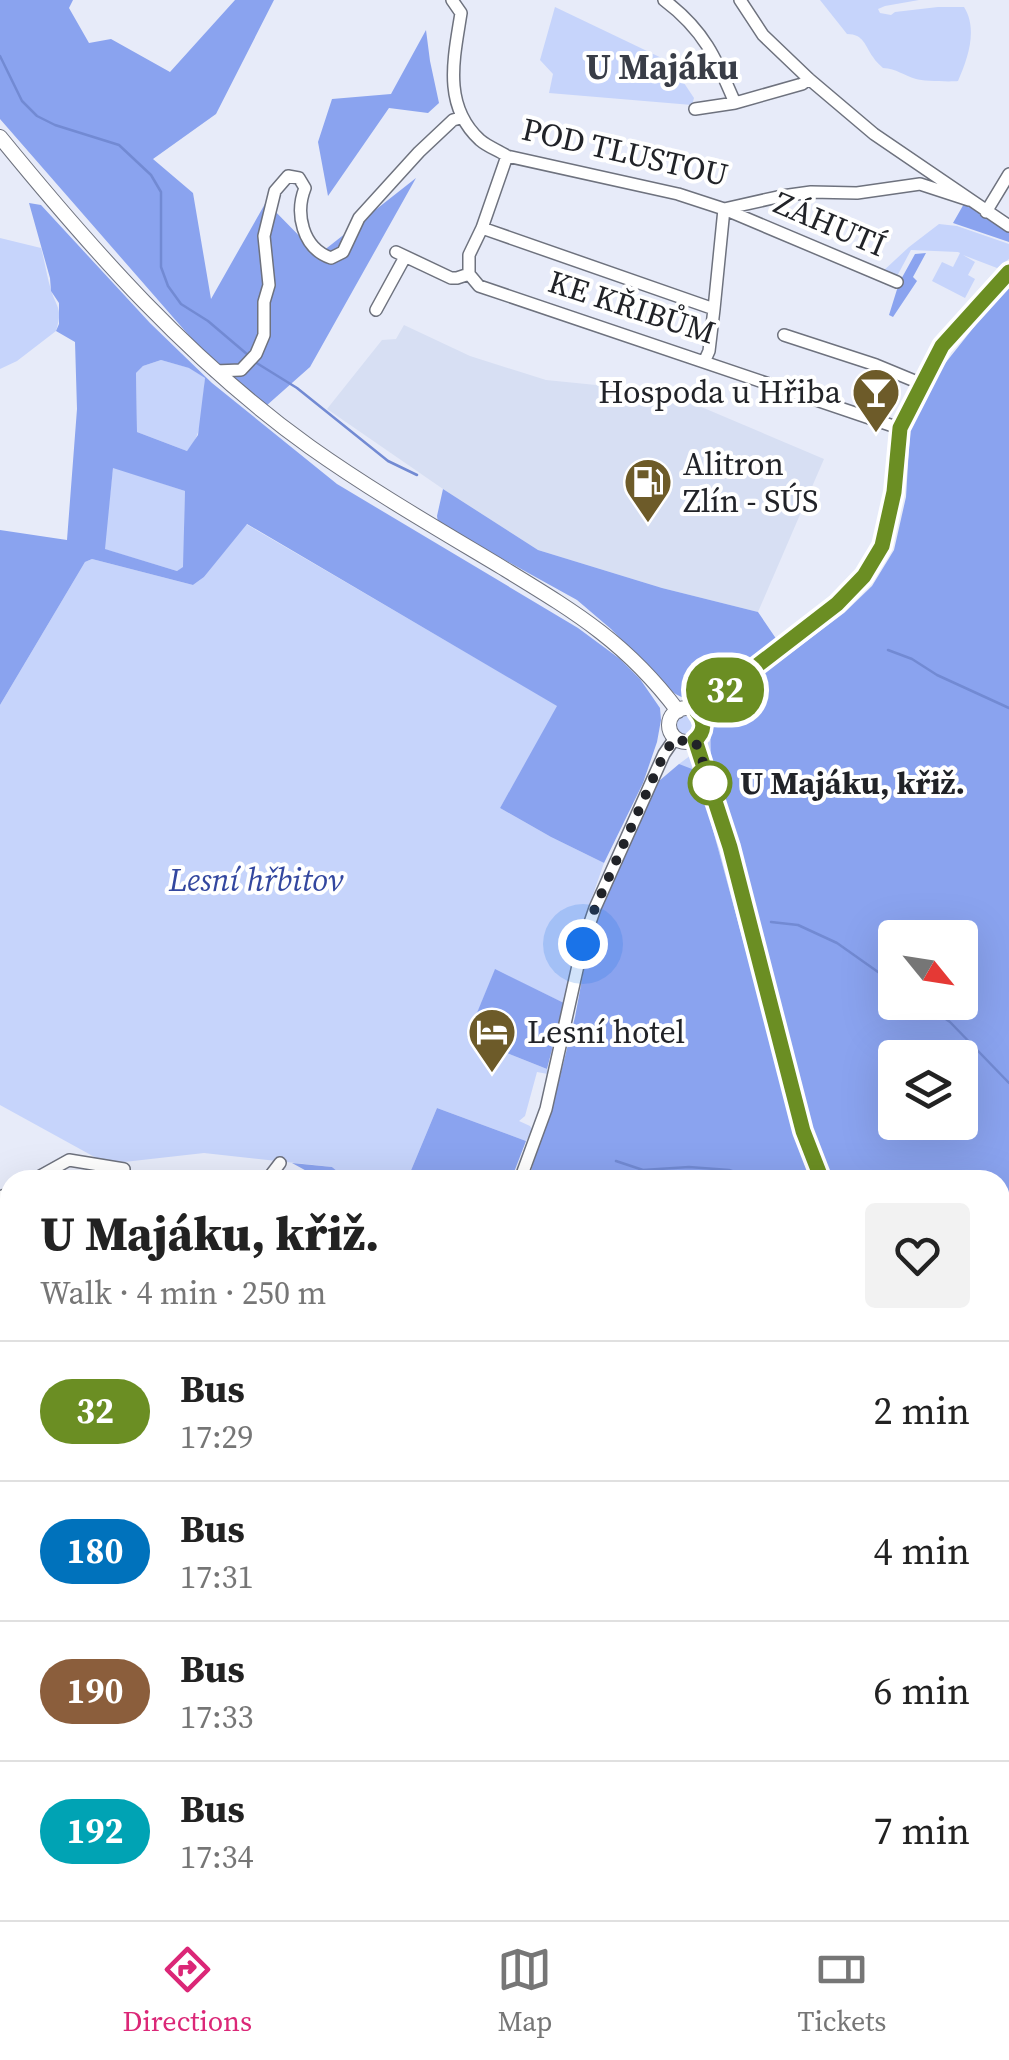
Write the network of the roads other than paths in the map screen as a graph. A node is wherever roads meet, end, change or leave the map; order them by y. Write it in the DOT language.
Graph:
graph roads {
  1 [pos="452,0"];
  2 [pos="664,0"];
  3 [pos="740,0"];
  4 [pos="810,79"];
  5 [pos="735,103"];
  6 [pos="694,109"];
  7 [pos="460,118"];
  8 [pos="0,137"];
  9 [pos="507,156"];
  10 [pos="1009,174"];
  11 [pos="969,200"];
  12 [pos="724,209"];
  13 [pos="986,212"];
  14 [pos="1009,226"];
  15 [pos="482,228"];
  16 [pos="1009,272"];
  17 [pos="469,274"];
  18 [pos="897,282"];
  19 [pos="714,308"];
  20 [pos="376,310"];
  21 [pos="784,335"];
  22 [pos="705,360"];
  23 [pos="215,371"];
  24 [pos="922,384"];
  25 [pos="900,428"];
  26 [pos="678,711"];
  27 [pos="697,712"];
  28 [pos="675,738"];
  29 [pos="695,740"];
  30 [pos="280,1163"];
  31 [pos="51,1170"];
  32 [pos="108,1170"];
  33 [pos="275,1170"];
  34 [pos="524,1170"];
  35 [pos="818,1170"];
  1 -- 7 [label="street"];
  2 -- 5 [label="street"];
  3 -- 4 [label="street"];
  4 -- 5 [label="street"];
  4 -- 11 [label="street"];
  5 -- 6 [label="street"];
  7 -- 9 [label="street, POD TLUSTOU"];
  7 -- 23 [label="street"];
  8 -- 23 [label="main road"];
  9 -- 12 [label="street, POD TLUSTOU"];
  9 -- 15 [label="street"];
  10 -- 13 [label="street"];
  11 -- 12 [label="street, POD TLUSTOU"];
  11 -- 13 [label="street"];
  12 -- 18 [label="street, ZÁHUTÍ"];
  12 -- 19 [label="street, ZÁHUTÍ"];
  13 -- 14 [label="street"];
  15 -- 17 [label="street"];
  15 -- 19 [label="street"];
  16 -- 24 [label="street"];
  17 -- 20 [label="street, KE KŘIBŮM"];
  17 -- 22 [label="street, KE KŘIBŮM"];
  19 -- 22 [label="street, ZÁHUTÍ"];
  21 -- 24 [label="street"];
  22 -- 25 [label="street, KE KŘIBŮM"];
  23 -- 26 [label="main road"];
  24 -- 25 [label="street"];
  25 -- 27 [label="street"];
  26 -- 27 [label="main road"];
  26 -- 28 [label="main road"];
  27 -- 29 [label="main road"];
  28 -- 29 [label="main road"];
  28 -- 34 [label="street"];
  29 -- 35 [label="main road"];
  30 -- 33 [label="street"];
  31 -- 32 [label="street"];
}
